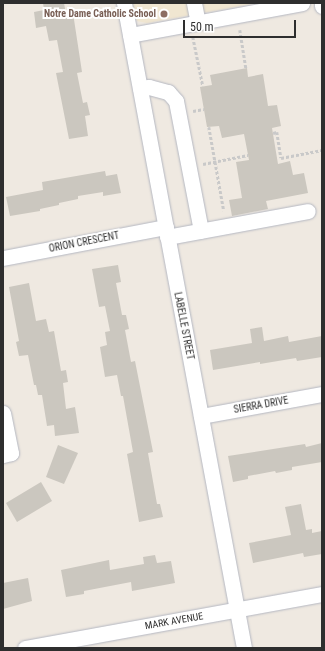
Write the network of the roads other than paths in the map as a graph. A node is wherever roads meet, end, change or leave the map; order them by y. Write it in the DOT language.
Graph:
graph roads {
  1 [pos="124,3"];
  2 [pos="194,3"];
  3 [pos="302,3"];
  4 [pos="196,29"];
  5 [pos="130,35"];
  6 [pos="140,88"];
  7 [pos="308,211"];
  8 [pos="201,230"];
  9 [pos="166,232"];
  10 [pos="3,258"];
  11 [pos="322,394"];
  12 [pos="3,413"];
  13 [pos="201,416"];
  14 [pos="3,455"];
  15 [pos="322,594"];
  16 [pos="237,609"];
  17 [pos="25,648"];
  18 [pos="244,648"];
  1 -- 5 [label="street, LABELLE STREET"];
  2 -- 4 [label="street"];
  3 -- 4 [label="street"];
  4 -- 5 [label="street"];
  5 -- 6 [label="street, LABELLE STREET"];
  6 -- 8 [label="street"];
  6 -- 9 [label="street, LABELLE STREET"];
  7 -- 8 [label="street, ORION CRESCENT"];
  8 -- 9 [label="street, ORION CRESCENT"];
  9 -- 10 [label="street, ORION CRESCENT"];
  9 -- 13 [label="street, LABELLE STREET"];
  11 -- 13 [label="street, SIERRA DRIVE"];
  12 -- 14 [label="street"];
  13 -- 16 [label="street, LABELLE STREET"];
  15 -- 16 [label="street, MARK AVENUE"];
  16 -- 17 [label="street, MARK AVENUE"];
  16 -- 18 [label="street, LABELLE STREET"];
}
